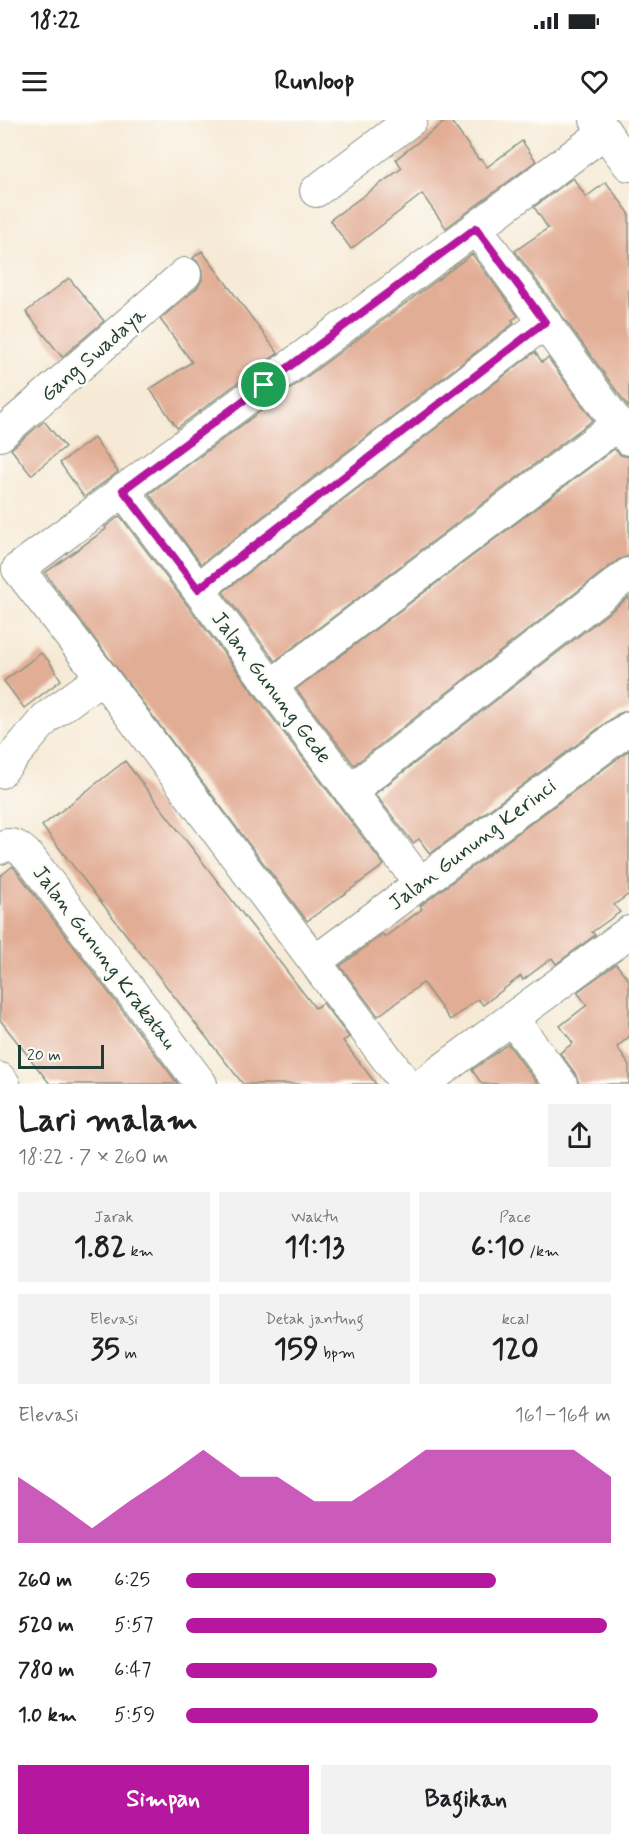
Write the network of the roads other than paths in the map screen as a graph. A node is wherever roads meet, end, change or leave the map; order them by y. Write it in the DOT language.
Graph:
graph roads {
  1 [pos="411,120"];
  2 [pos="601,126"];
  3 [pos="629,165"];
  4 [pos="316,191"];
  5 [pos="476,228"];
  6 [pos="185,274"];
  7 [pos="545,322"];
  8 [pos="624,431"];
  9 [pos="0,435"];
  10 [pos="123,490"];
  11 [pos="9,567"];
  12 [pos="629,574"];
  13 [pos="198,589"];
  14 [pos="102,677"];
  15 [pos="271,686"];
  16 [pos="629,728"];
  17 [pos="0,772"];
  18 [pos="350,791"];
  19 [pos="0,848"];
  20 [pos="420,883"];
  21 [pos="629,932"];
  22 [pos="316,961"];
  23 [pos="512,1019"];
  24 [pos="0,1079"];
  25 [pos="4,1084"];
  26 [pos="201,1084"];
  27 [pos="406,1084"];
  28 [pos="423,1084"];
  29 [pos="561,1084"];
  1 -- 4 [label="street"];
  2 -- 3 [label="street"];
  2 -- 5 [label="street"];
  5 -- 7 [label="street"];
  5 -- 10 [label="street"];
  6 -- 9 [label="street, Gang Swadaya"];
  7 -- 8 [label="street"];
  7 -- 13 [label="street"];
  8 -- 15 [label="street"];
  10 -- 11 [label="street"];
  10 -- 13 [label="street, Jalan Gunung Gede"];
  11 -- 14 [label="street"];
  12 -- 18 [label="street"];
  13 -- 15 [label="street, Jalan Gunung Gede"];
  14 -- 17 [label="street"];
  14 -- 22 [label="street"];
  15 -- 18 [label="street, Jalan Gunung Gede"];
  16 -- 20 [label="street, Jalan Gunung Kerinci"];
  18 -- 20 [label="street, Jalan Gunung Gede"];
  19 -- 26 [label="street, Jalan Gunung Krakatau"];
  20 -- 22 [label="street, Jalan Gunung Kerinci"];
  21 -- 23 [label="street"];
  22 -- 27 [label="street"];
  23 -- 28 [label="street"];
  23 -- 29 [label="street"];
  24 -- 25 [label="street"];
}
